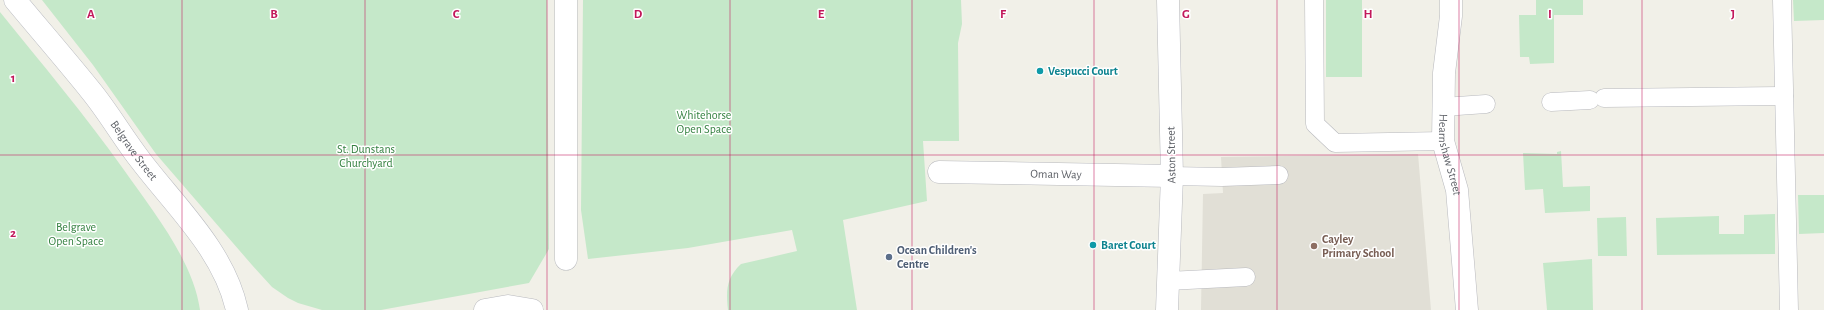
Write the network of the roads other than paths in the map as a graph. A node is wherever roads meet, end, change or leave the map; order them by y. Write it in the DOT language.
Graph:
graph roads {
  1 [pos="15,0"];
  2 [pos="566,0"];
  3 [pos="1168,0"];
  4 [pos="1314,0"];
  5 [pos="1451,0"];
  6 [pos="1782,0"];
  7 [pos="1784,96"];
  8 [pos="1551,102"];
  9 [pos="1486,104"];
  10 [pos="1443,106"];
  11 [pos="1443,141"];
  12 [pos="939,172"];
  13 [pos="1279,174"];
  14 [pos="1172,176"];
  15 [pos="566,259"];
  16 [pos="1246,277"];
  17 [pos="1168,281"];
  18 [pos="237,310"];
  19 [pos="485,310"];
  20 [pos="532,310"];
  21 [pos="1167,310"];
  22 [pos="1467,310"];
  23 [pos="1789,310"];
  1 -- 18 [label="street, Belgrave Street"];
  2 -- 15 [label="street"];
  3 -- 14 [label="street, Aston Street"];
  4 -- 11 [label="lane"];
  5 -- 10 [label="street, Hearnshaw Street"];
  6 -- 7 [label="lane"];
  7 -- 8 [label="lane"];
  7 -- 23 [label="lane"];
  9 -- 10 [label="lane"];
  10 -- 11 [label="street, Hearnshaw Street"];
  11 -- 22 [label="street, Hearnshaw Street"];
  12 -- 14 [label="street, Oman Way"];
  13 -- 14 [label="lane"];
  14 -- 17 [label="street, Aston Street"];
  16 -- 17 [label="lane"];
  17 -- 21 [label="street, Aston Street"];
  19 -- 20 [label="street"];
}
